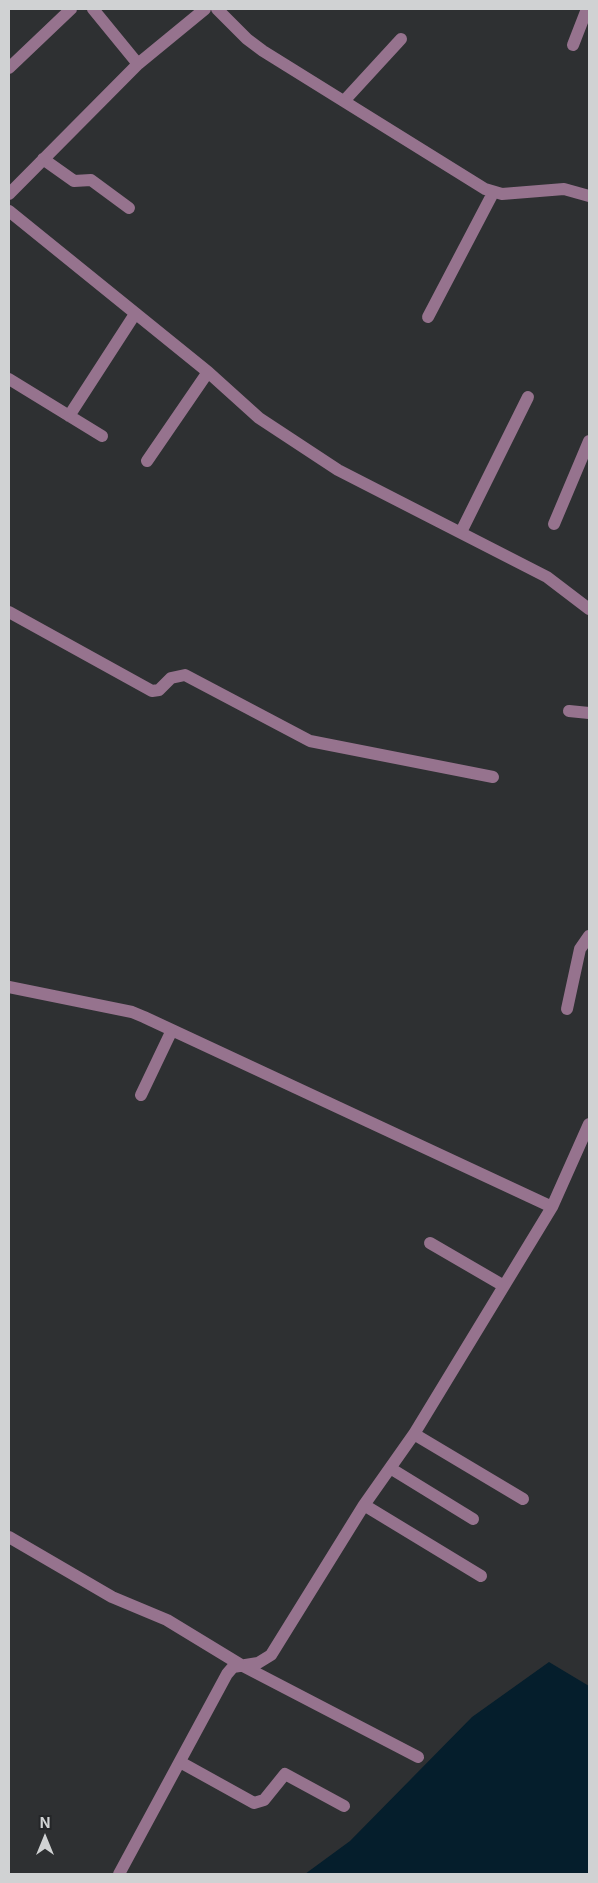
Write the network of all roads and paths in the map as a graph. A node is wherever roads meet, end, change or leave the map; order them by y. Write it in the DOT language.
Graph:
graph roads {
  1 [pos="71,9"];
  2 [pos="93,9"];
  3 [pos="204,9"];
  4 [pos="217,9"];
  5 [pos="587,9"];
  6 [pos="401,39"];
  7 [pos="573,45"];
  8 [pos="138,64"];
  9 [pos="9,68"];
  10 [pos="344,101"];
  11 [pos="43,160"];
  12 [pos="493,192"];
  13 [pos="9,194"];
  14 [pos="589,196"];
  15 [pos="128,208"];
  16 [pos="9,211"];
  17 [pos="135,314"];
  18 [pos="428,317"];
  19 [pos="208,372"];
  20 [pos="9,379"];
  21 [pos="528,397"];
  22 [pos="69,416"];
  23 [pos="102,436"];
  24 [pos="589,441"];
  25 [pos="147,461"];
  26 [pos="554,524"];
  27 [pos="460,532"];
  28 [pos="589,609"];
  29 [pos="9,612"];
  30 [pos="569,711"];
  31 [pos="589,713"];
  32 [pos="493,777"];
  33 [pos="589,936"];
  34 [pos="9,987"];
  35 [pos="567,1009"];
  36 [pos="172,1030"];
  37 [pos="141,1095"];
  38 [pos="589,1124"];
  39 [pos="552,1207"];
  40 [pos="430,1244"];
  41 [pos="504,1286"];
  42 [pos="414,1434"];
  43 [pos="390,1468"];
  44 [pos="523,1499"];
  45 [pos="364,1505"];
  46 [pos="473,1519"];
  47 [pos="9,1537"];
  48 [pos="481,1576"];
  49 [pos="241,1665"];
  50 [pos="418,1757"];
  51 [pos="180,1762"];
  52 [pos="344,1806"];
  53 [pos="119,1874"];
  1 -- 9 [label="street"];
  2 -- 8 [label="street"];
  3 -- 8 [label="street"];
  4 -- 10 [label="street"];
  5 -- 7 [label="street"];
  6 -- 10 [label="street"];
  8 -- 11 [label="street"];
  10 -- 12 [label="street"];
  11 -- 13 [label="street"];
  11 -- 15 [label="street"];
  12 -- 14 [label="street"];
  12 -- 18 [label="street"];
  16 -- 17 [label="street"];
  17 -- 19 [label="street"];
  17 -- 22 [label="street"];
  19 -- 25 [label="street"];
  19 -- 27 [label="street"];
  20 -- 22 [label="street"];
  21 -- 27 [label="street"];
  22 -- 23 [label="street"];
  24 -- 26 [label="street"];
  27 -- 28 [label="street"];
  29 -- 32 [label="street"];
  30 -- 31 [label="street"];
  33 -- 35 [label="street"];
  34 -- 36 [label="street"];
  36 -- 37 [label="street"];
  36 -- 39 [label="street"];
  38 -- 39 [label="street"];
  39 -- 41 [label="street"];
  40 -- 41 [label="street"];
  41 -- 42 [label="street"];
  42 -- 43 [label="street"];
  42 -- 44 [label="street"];
  43 -- 45 [label="street"];
  43 -- 46 [label="street"];
  45 -- 48 [label="street"];
  45 -- 49 [label="street"];
  47 -- 49 [label="street"];
  49 -- 50 [label="street"];
  49 -- 51 [label="street"];
  51 -- 52 [label="street"];
  51 -- 53 [label="street"];
}
